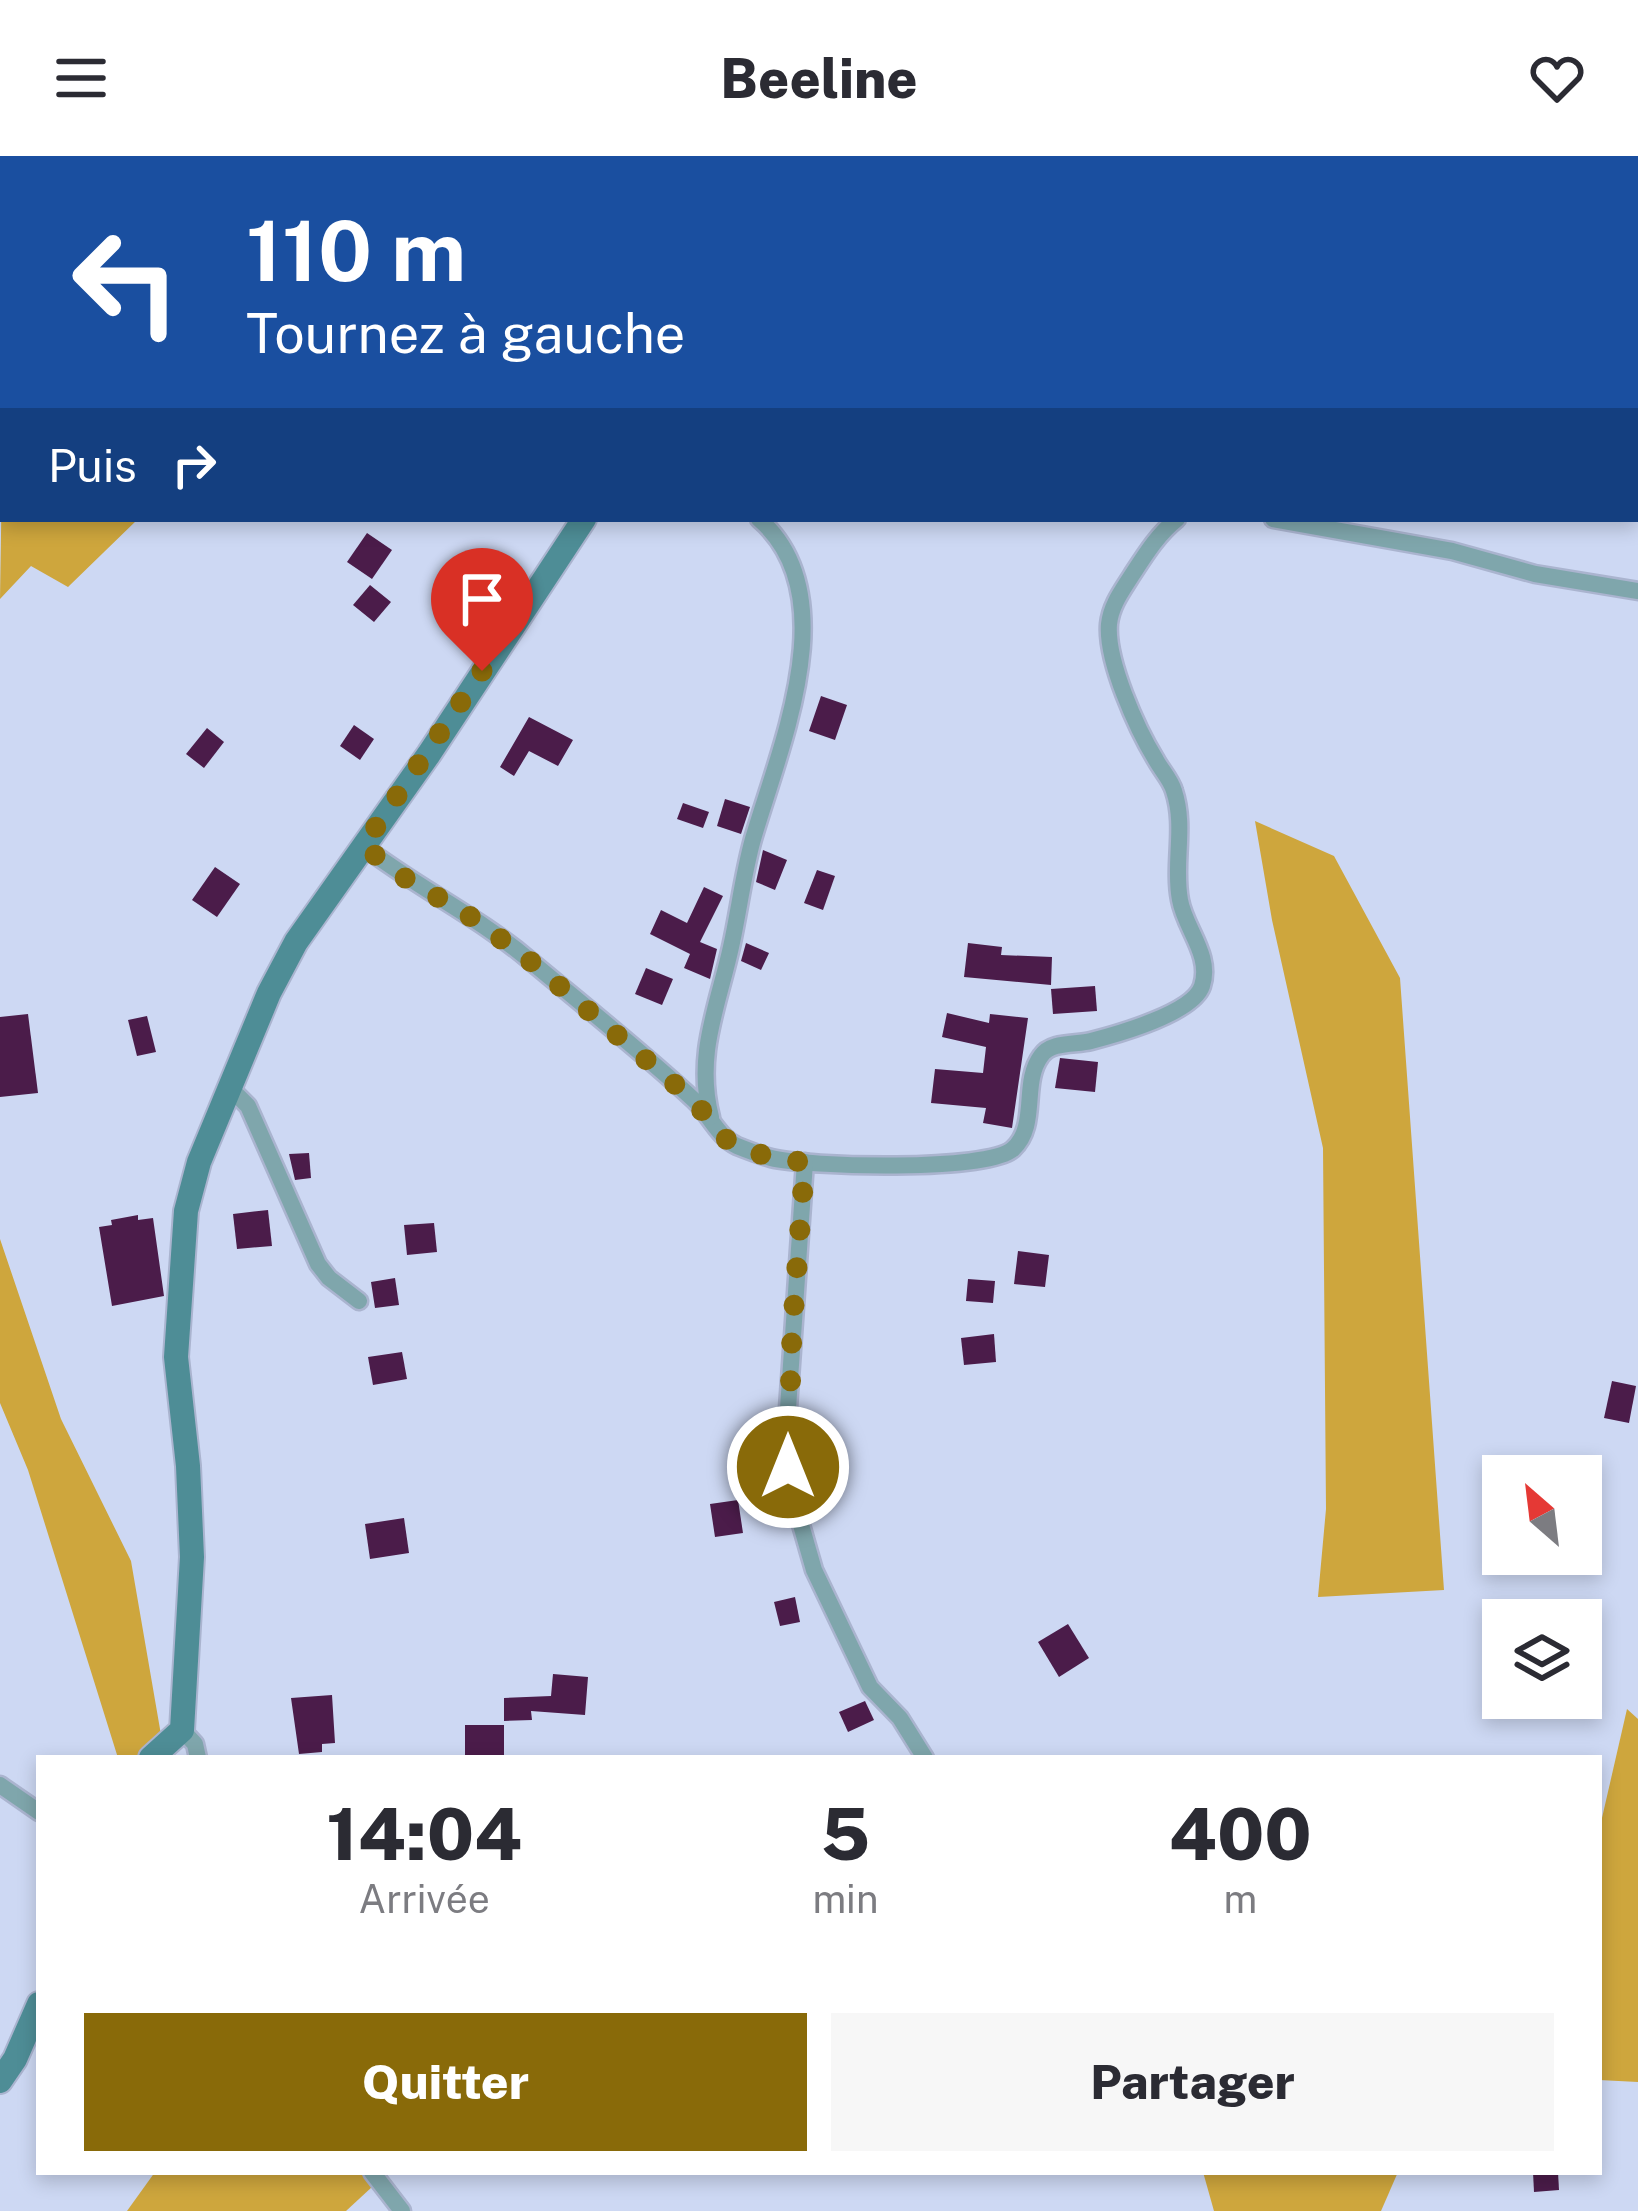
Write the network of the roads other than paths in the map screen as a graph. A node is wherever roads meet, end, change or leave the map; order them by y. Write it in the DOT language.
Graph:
graph roads {
  1 [pos="582,522"];
  2 [pos="762,522"];
  3 [pos="1174,522"];
  4 [pos="1290,522"];
  5 [pos="1638,591"];
  6 [pos="363,846"];
  7 [pos="232,1090"];
  8 [pos="711,1117"];
  9 [pos="805,1162"];
  10 [pos="359,1301"];
  11 [pos="182,1730"];
  12 [pos="154,1755"];
  13 [pos="197,1755"];
  14 [pos="923,1755"];
  15 [pos="0,1785"];
  16 [pos="36,1810"];
  17 [pos="36,2011"];
  18 [pos="0,2081"];
  19 [pos="374,2175"];
  20 [pos="401,2211"];
  1 -- 6 [label="street"];
  2 -- 8 [label="street"];
  3 -- 9 [label="street"];
  4 -- 5 [label="street"];
  6 -- 7 [label="street"];
  6 -- 8 [label="street"];
  7 -- 10 [label="street"];
  7 -- 11 [label="street"];
  8 -- 9 [label="street"];
  9 -- 14 [label="street"];
  11 -- 12 [label="street"];
  11 -- 13 [label="street"];
  15 -- 16 [label="street"];
  17 -- 18 [label="street"];
  19 -- 20 [label="street"];
}
